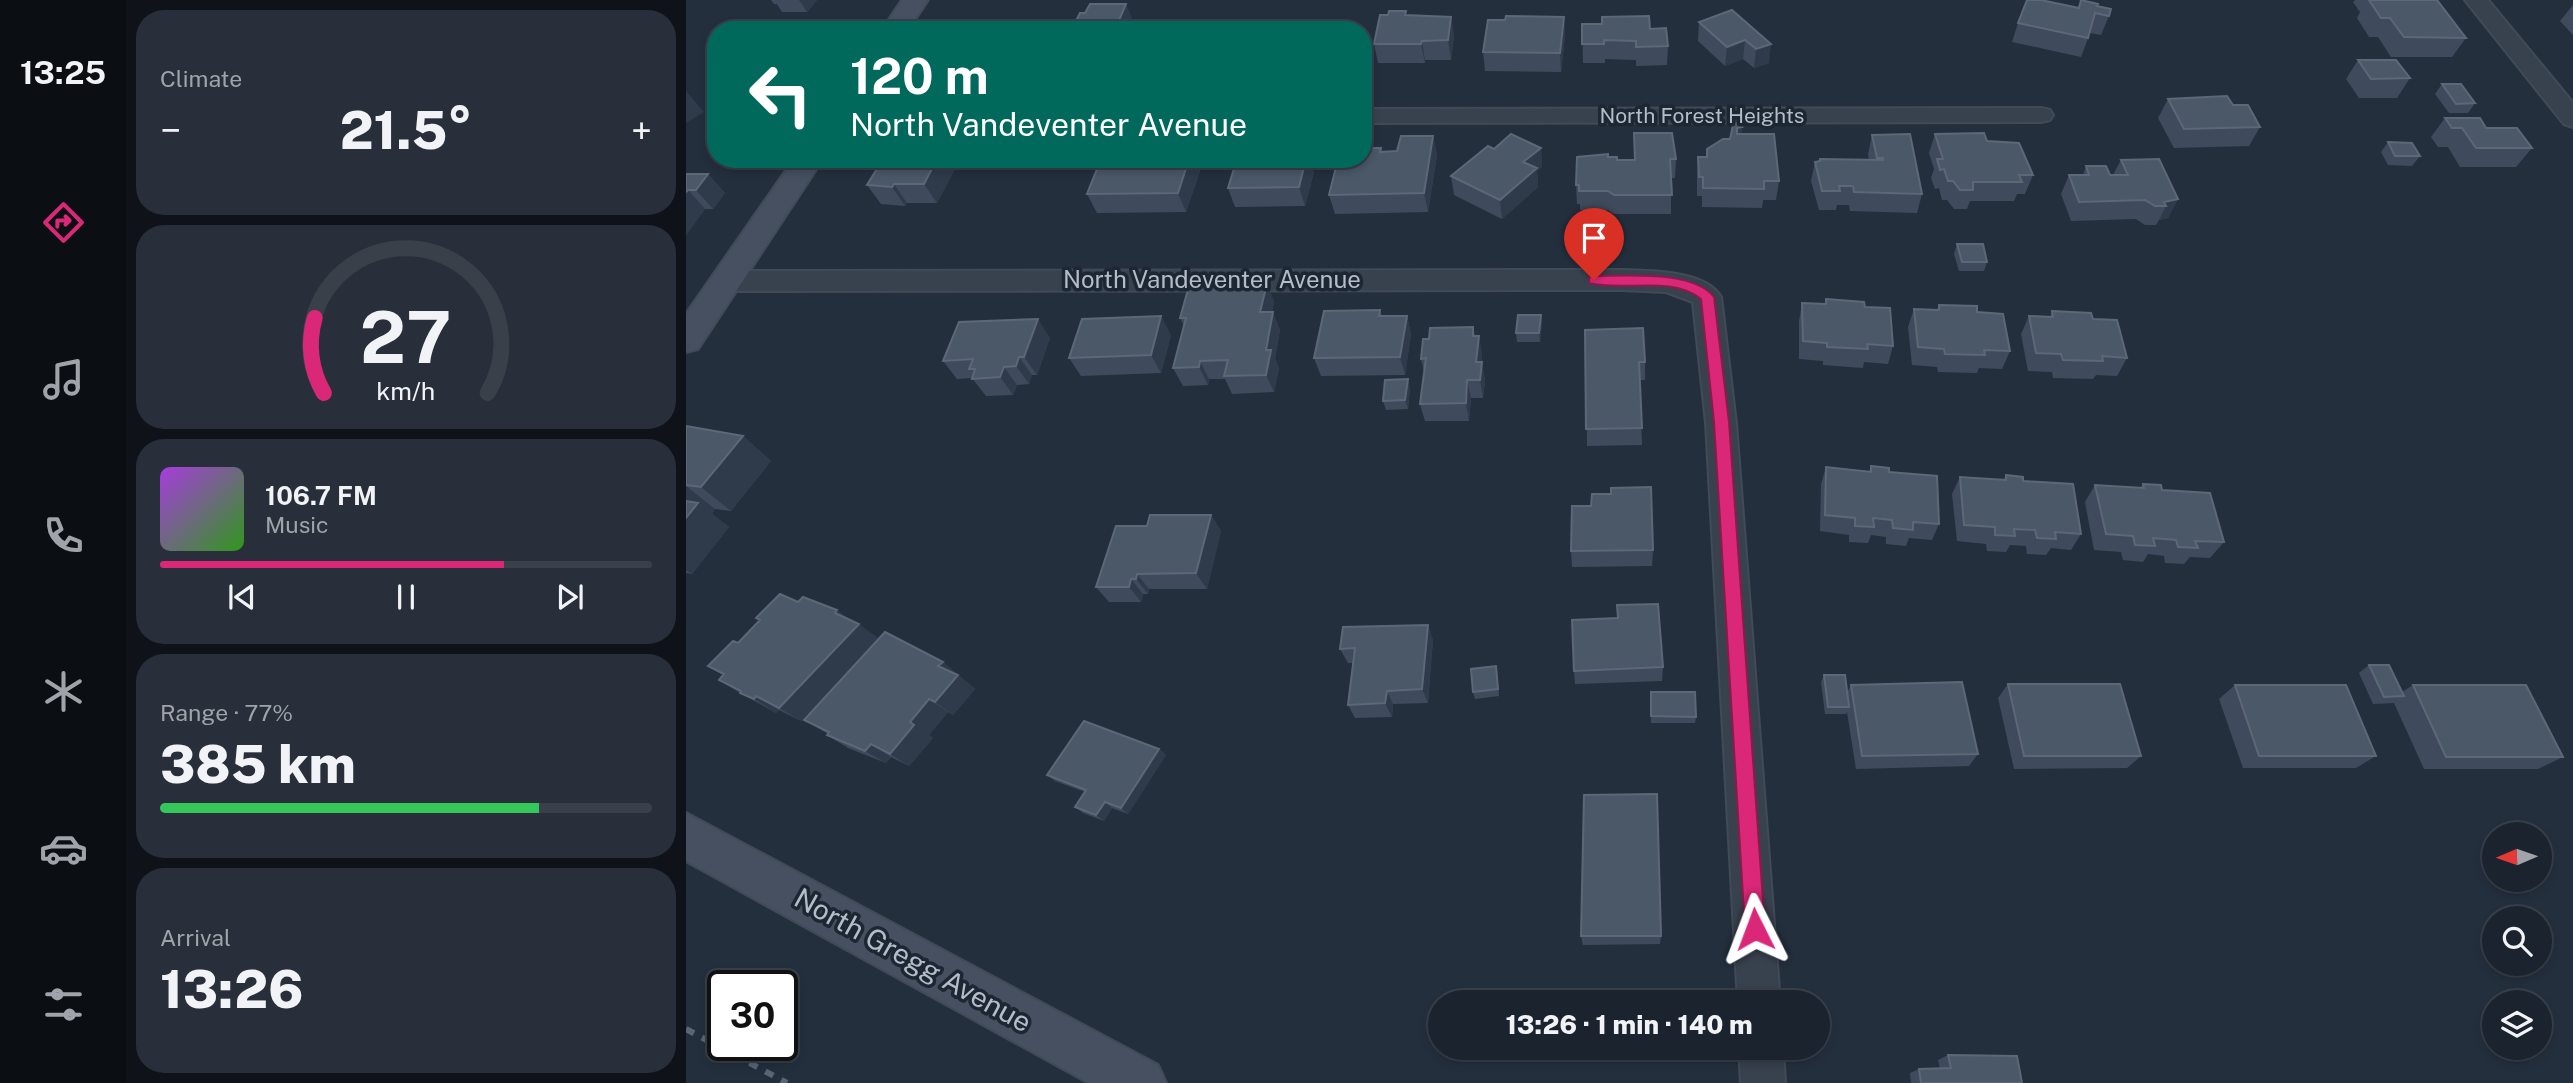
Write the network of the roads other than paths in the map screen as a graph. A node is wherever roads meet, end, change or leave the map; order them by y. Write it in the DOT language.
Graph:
graph roads {
  1 [pos="915,0"];
  2 [pos="2476,0"];
  3 [pos="901,21"];
  4 [pos="1372,116"];
  5 [pos="2040,116"];
  6 [pos="2573,119"];
  7 [pos="803,168"];
  8 [pos="729,281"];
  9 [pos="686,340"];
  10 [pos="686,836"];
  11 [pos="1758,990"];
  12 [pos="1762,1060"];
  13 [pos="1140,1083"];
  14 [pos="1763,1083"];
  1 -- 3 [label="main road"];
  2 -- 6 [label="street"];
  4 -- 5 [label="street, North Forest Heights"];
  7 -- 8 [label="main road"];
  8 -- 9 [label="main road"];
  8 -- 11 [label="street, North Vandeventer Avenue"];
  10 -- 13 [label="main road, North Gregg Avenue"];
  12 -- 14 [label="street"];
}
